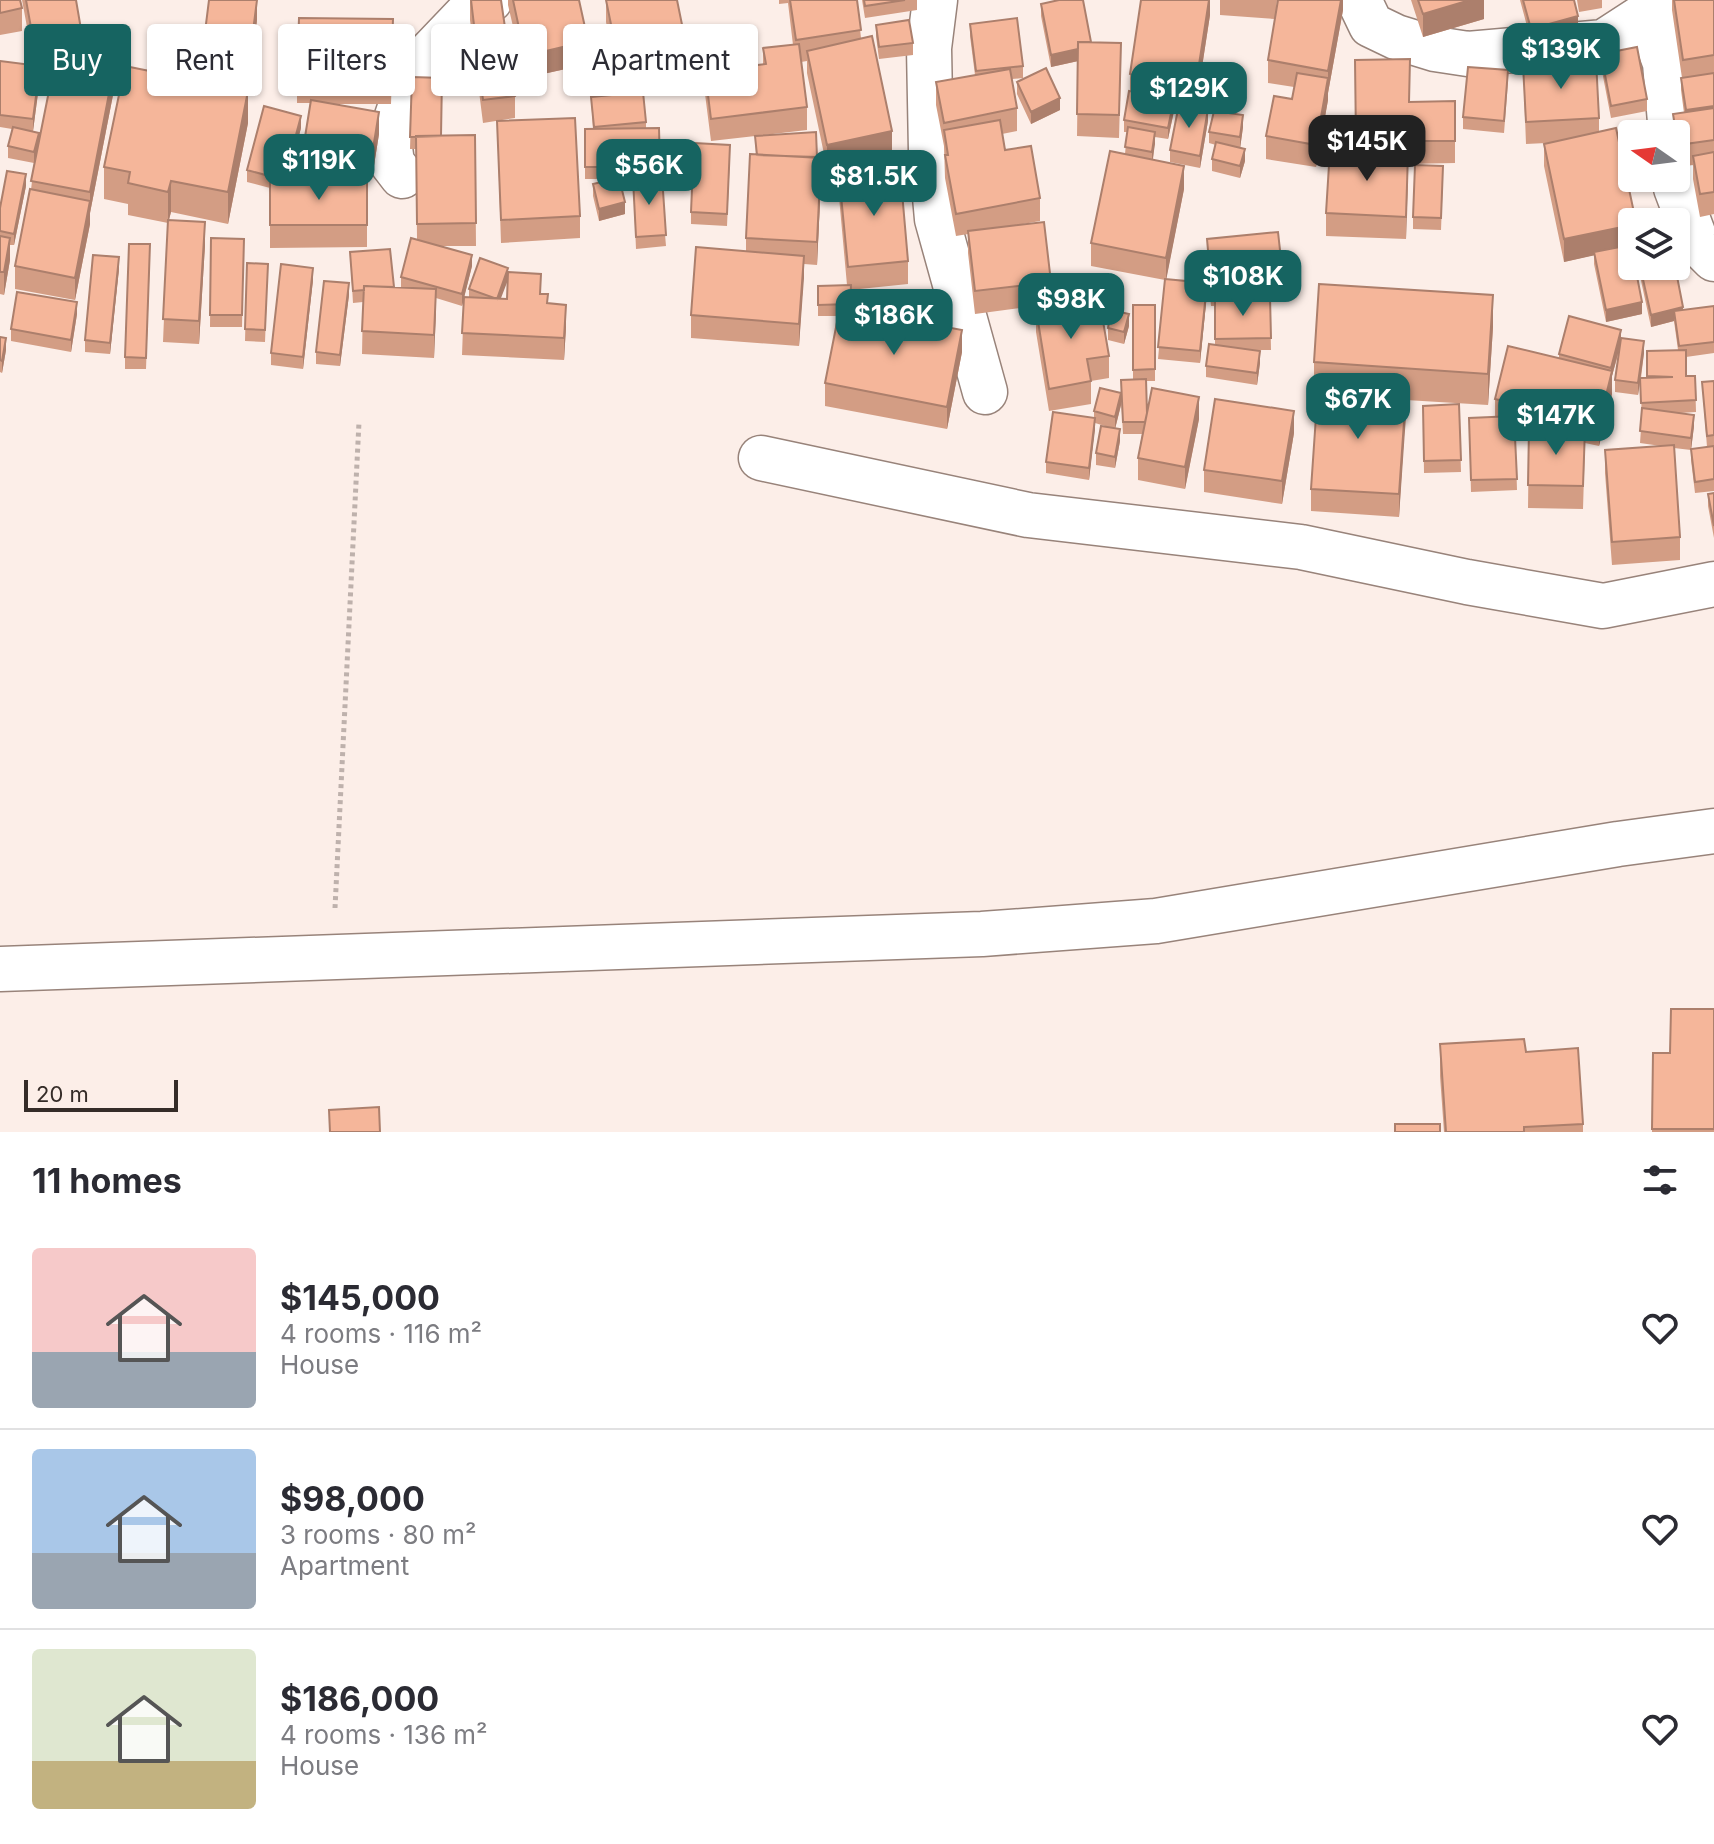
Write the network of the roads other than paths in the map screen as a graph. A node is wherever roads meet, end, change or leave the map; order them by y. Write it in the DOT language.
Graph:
graph roads {
  1 [pos="490,0"];
  2 [pos="935,0"];
  3 [pos="1359,0"];
  4 [pos="1663,7"];
  5 [pos="1670,120"];
  6 [pos="402,176"];
  7 [pos="1678,192"];
  8 [pos="1714,259"];
  9 [pos="985,392"];
  10 [pos="761,458"];
  11 [pos="1714,584"];
  12 [pos="1714,831"];
  13 [pos="0,969"];
  1 -- 6 [label="street"];
  2 -- 9 [label="street"];
  3 -- 4 [label="street"];
  4 -- 5 [label="street"];
  7 -- 8 [label="street"];
  10 -- 11 [label="street"];
  12 -- 13 [label="street"];
}
